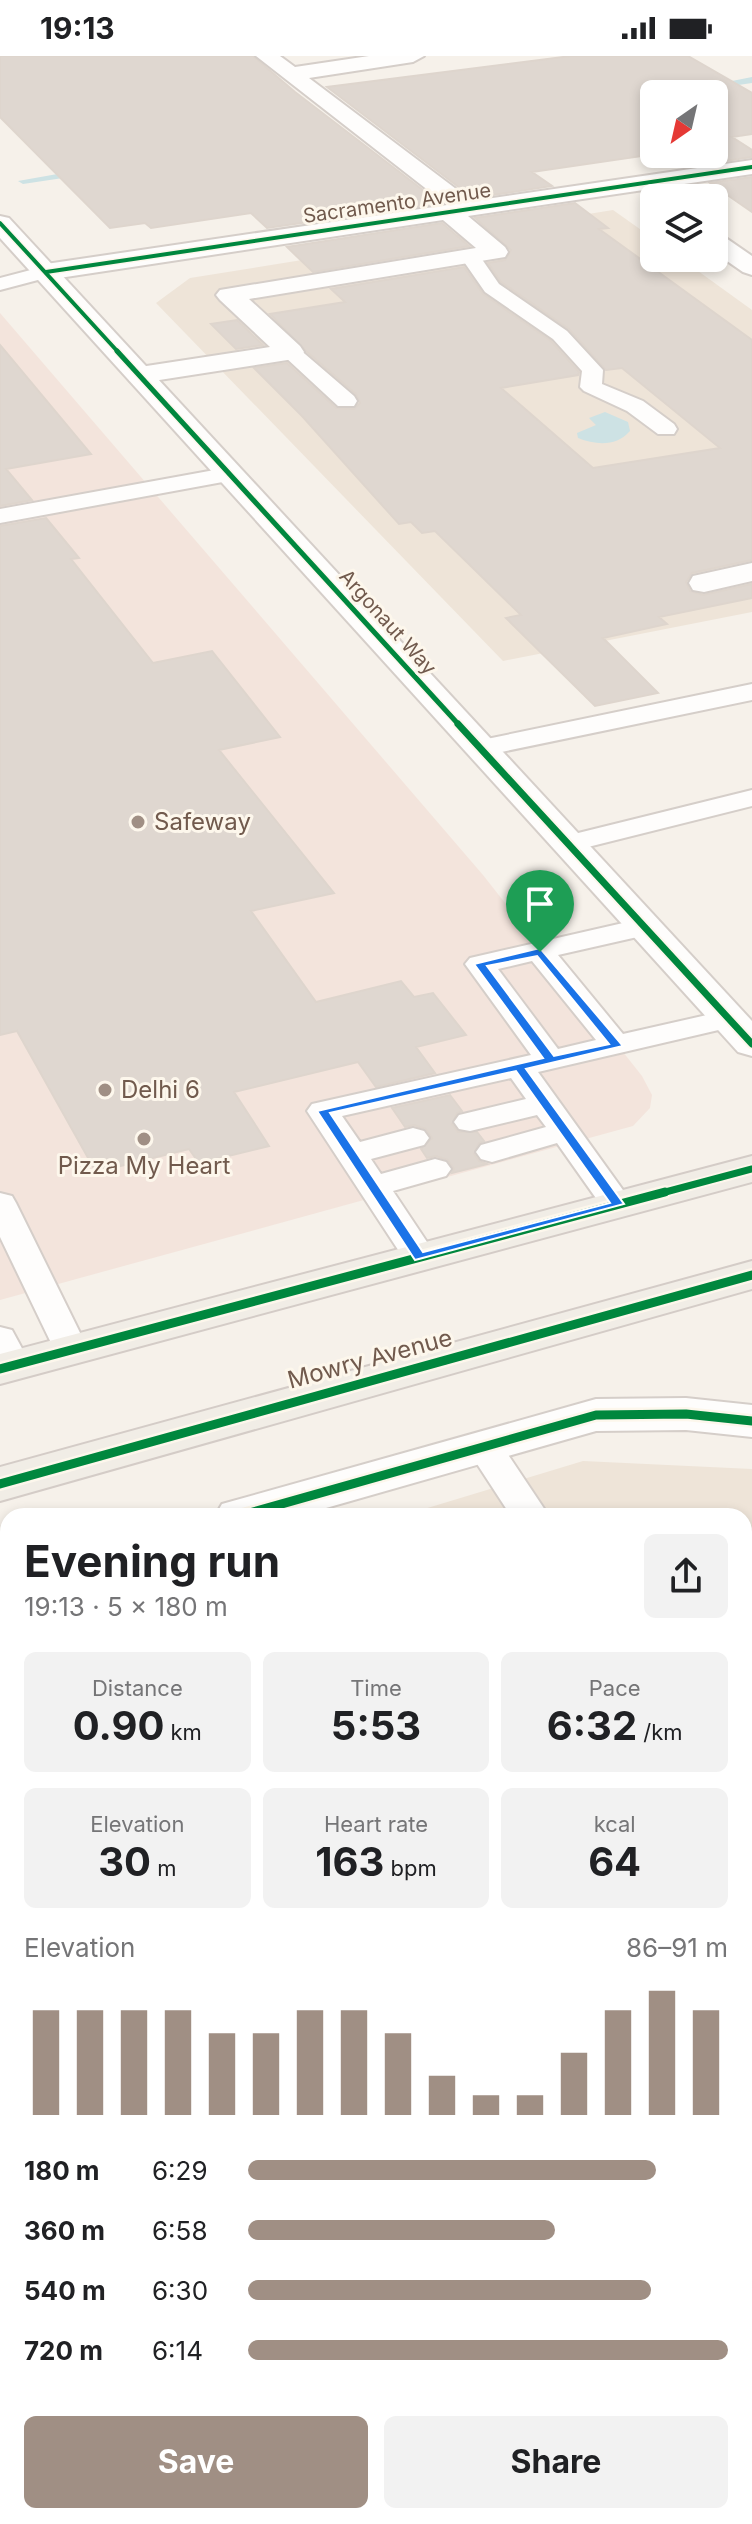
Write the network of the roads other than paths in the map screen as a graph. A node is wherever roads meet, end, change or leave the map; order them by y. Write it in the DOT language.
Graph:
graph roads {
  1 [pos="267,56"];
  2 [pos="413,56"];
  3 [pos="290,74"];
  4 [pos="752,167"];
  5 [pos="633,184"];
  6 [pos="640,189"];
  7 [pos="458,211"];
  8 [pos="0,223"];
  9 [pos="728,251"];
  10 [pos="470,256"];
  11 [pos="752,267"];
  12 [pos="46,272"];
  13 [pos="0,275"];
  14 [pos="0,284"];
  15 [pos="291,352"];
  16 [pos="140,375"];
  17 [pos="346,401"];
  18 [pos="666,429"];
  19 [pos="231,474"];
  20 [pos="0,516"];
  21 [pos="752,572"];
  22 [pos="704,583"];
  23 [pos="752,692"];
  24 [pos="482,748"];
  25 [pos="752,798"];
  26 [pos="568,844"];
  27 [pos="645,927"];
  28 [pos="540,952"];
  29 [pos="729,1019"];
  30 [pos="752,1044"];
  31 [pos="617,1046"];
  32 [pos="551,1060"];
  33 [pos="519,1067"];
  34 [pos="547,1103"];
  35 [pos="470,1122"];
  36 [pos="566,1131"];
  37 [pos="413,1138"];
  38 [pos="492,1152"];
  39 [pos="350,1155"];
  40 [pos="435,1169"];
  41 [pos="752,1169"];
  42 [pos="372,1187"];
  43 [pos="0,1203"];
  44 [pos="617,1204"];
  45 [pos="420,1257"];
  46 [pos="752,1275"];
  47 [pos="71,1349"];
  48 [pos="4,1357"];
  49 [pos="752,1421"];
  50 [pos="484,1447"];
  51 [pos="0,1484"];
  52 [pos="267,1508"];
  53 [pos="525,1508"];
  1 -- 3 [label="street"];
  2 -- 3 [label="street"];
  3 -- 7 [label="street"];
  4 -- 5 [label="street, Sacramento Avenue"];
  5 -- 6 [label="street"];
  5 -- 7 [label="street, Sacramento Avenue"];
  7 -- 10 [label="street"];
  7 -- 12 [label="street, Sacramento Avenue"];
  8 -- 12 [label="street, Argonaut Way"];
  9 -- 11 [label="street"];
  10 -- 15 [label="street"];
  10 -- 18 [label="lane"];
  12 -- 13 [label="lane"];
  12 -- 14 [label="lane"];
  12 -- 16 [label="street, Argonaut Way"];
  15 -- 16 [label="street"];
  15 -- 17 [label="lane"];
  16 -- 19 [label="street, Argonaut Way"];
  19 -- 20 [label="lane"];
  19 -- 24 [label="street, Argonaut Way"];
  21 -- 22 [label="street"];
  23 -- 24 [label="lane"];
  24 -- 26 [label="street, Argonaut Way"];
  25 -- 26 [label="lane"];
  26 -- 27 [label="street, Argonaut Way"];
  27 -- 28 [label="lane"];
  27 -- 29 [label="street, Argonaut Way"];
  28 -- 31 [label="lane"];
  28 -- 32 [label="lane"];
  29 -- 30 [label="street, Argonaut Way"];
  29 -- 31 [label="lane"];
  31 -- 32 [label="lane"];
  32 -- 33 [label="lane"];
  33 -- 34 [label="lane"];
  33 -- 39 [label="lane"];
  34 -- 35 [label="lane"];
  34 -- 36 [label="lane"];
  36 -- 38 [label="lane"];
  36 -- 44 [label="lane"];
  37 -- 39 [label="lane"];
  39 -- 42 [label="lane"];
  40 -- 42 [label="lane"];
  41 -- 44 [label="main road"];
  42 -- 45 [label="lane"];
  43 -- 47 [label="lane"];
  44 -- 45 [label="main road"];
  45 -- 47 [label="main road"];
  46 -- 51 [label="main road, Mowry Avenue"];
  47 -- 48 [label="main road"];
  49 -- 50 [label="street"];
  50 -- 52 [label="street"];
  50 -- 53 [label="lane"];
}
